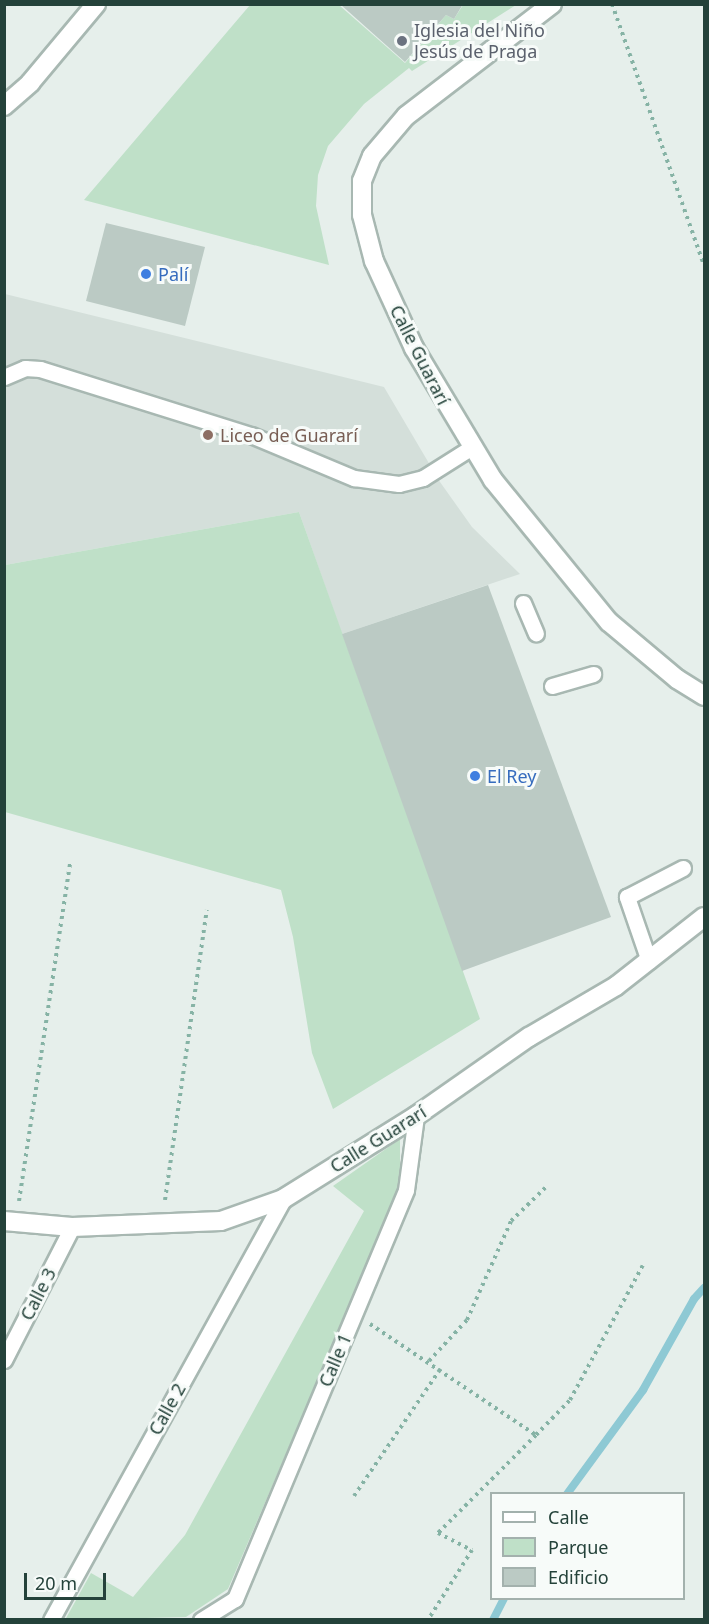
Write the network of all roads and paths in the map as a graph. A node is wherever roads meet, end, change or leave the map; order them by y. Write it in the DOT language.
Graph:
graph roads {
  1 [pos="96,4"];
  2 [pos="552,4"];
  3 [pos="612,4"];
  4 [pos="4,106"];
  5 [pos="705,265"];
  6 [pos="4,377"];
  7 [pos="472,447"];
  8 [pos="523,603"];
  9 [pos="536,633"];
  10 [pos="593,674"];
  11 [pos="552,686"];
  12 [pos="705,696"];
  13 [pos="70,864"];
  14 [pos="683,868"];
  15 [pos="207,910"];
  16 [pos="705,917"];
  17 [pos="649,961"];
  18 [pos="416,1116"];
  19 [pos="546,1187"];
  20 [pos="283,1199"];
  21 [pos="10,1221"];
  22 [pos="162,1224"];
  23 [pos="72,1227"];
  24 [pos="643,1265"];
  25 [pos="354,1315"];
  26 [pos="4,1360"];
  27 [pos="429,1360"];
  28 [pos="441,1368"];
  29 [pos="536,1435"];
  30 [pos="354,1496"];
  31 [pos="51,1620"];
  32 [pos="201,1620"];
  33 [pos="428,1620"];
  1 -- 4 [label="street"];
  2 -- 7 [label="street, Calle Guararí"];
  3 -- 5 [label="path"];
  6 -- 7 [label="lane"];
  7 -- 12 [label="street, Calle Guararí"];
  8 -- 9 [label="lane"];
  10 -- 11 [label="lane"];
  13 -- 21 [label="path"];
  14 -- 17 [label="lane"];
  15 -- 22 [label="path"];
  16 -- 17 [label="street, Calle Guararí"];
  17 -- 18 [label="street, Calle Guararí"];
  18 -- 20 [label="street, Calle Guararí"];
  18 -- 25 [label="lane, Calle 1"];
  19 -- 27 [label="path"];
  20 -- 22 [label="street, Calle Guararí"];
  20 -- 31 [label="lane, Calle 2"];
  21 -- 23 [label="street, Calle Guararí"];
  22 -- 23 [label="street, Calle Guararí"];
  23 -- 26 [label="lane, Calle 3"];
  24 -- 29 [label="path"];
  25 -- 27 [label="path"];
  25 -- 32 [label="lane, Calle 1"];
  27 -- 28 [label="path"];
  28 -- 29 [label="path"];
  28 -- 30 [label="path"];
  29 -- 33 [label="path"];
}
